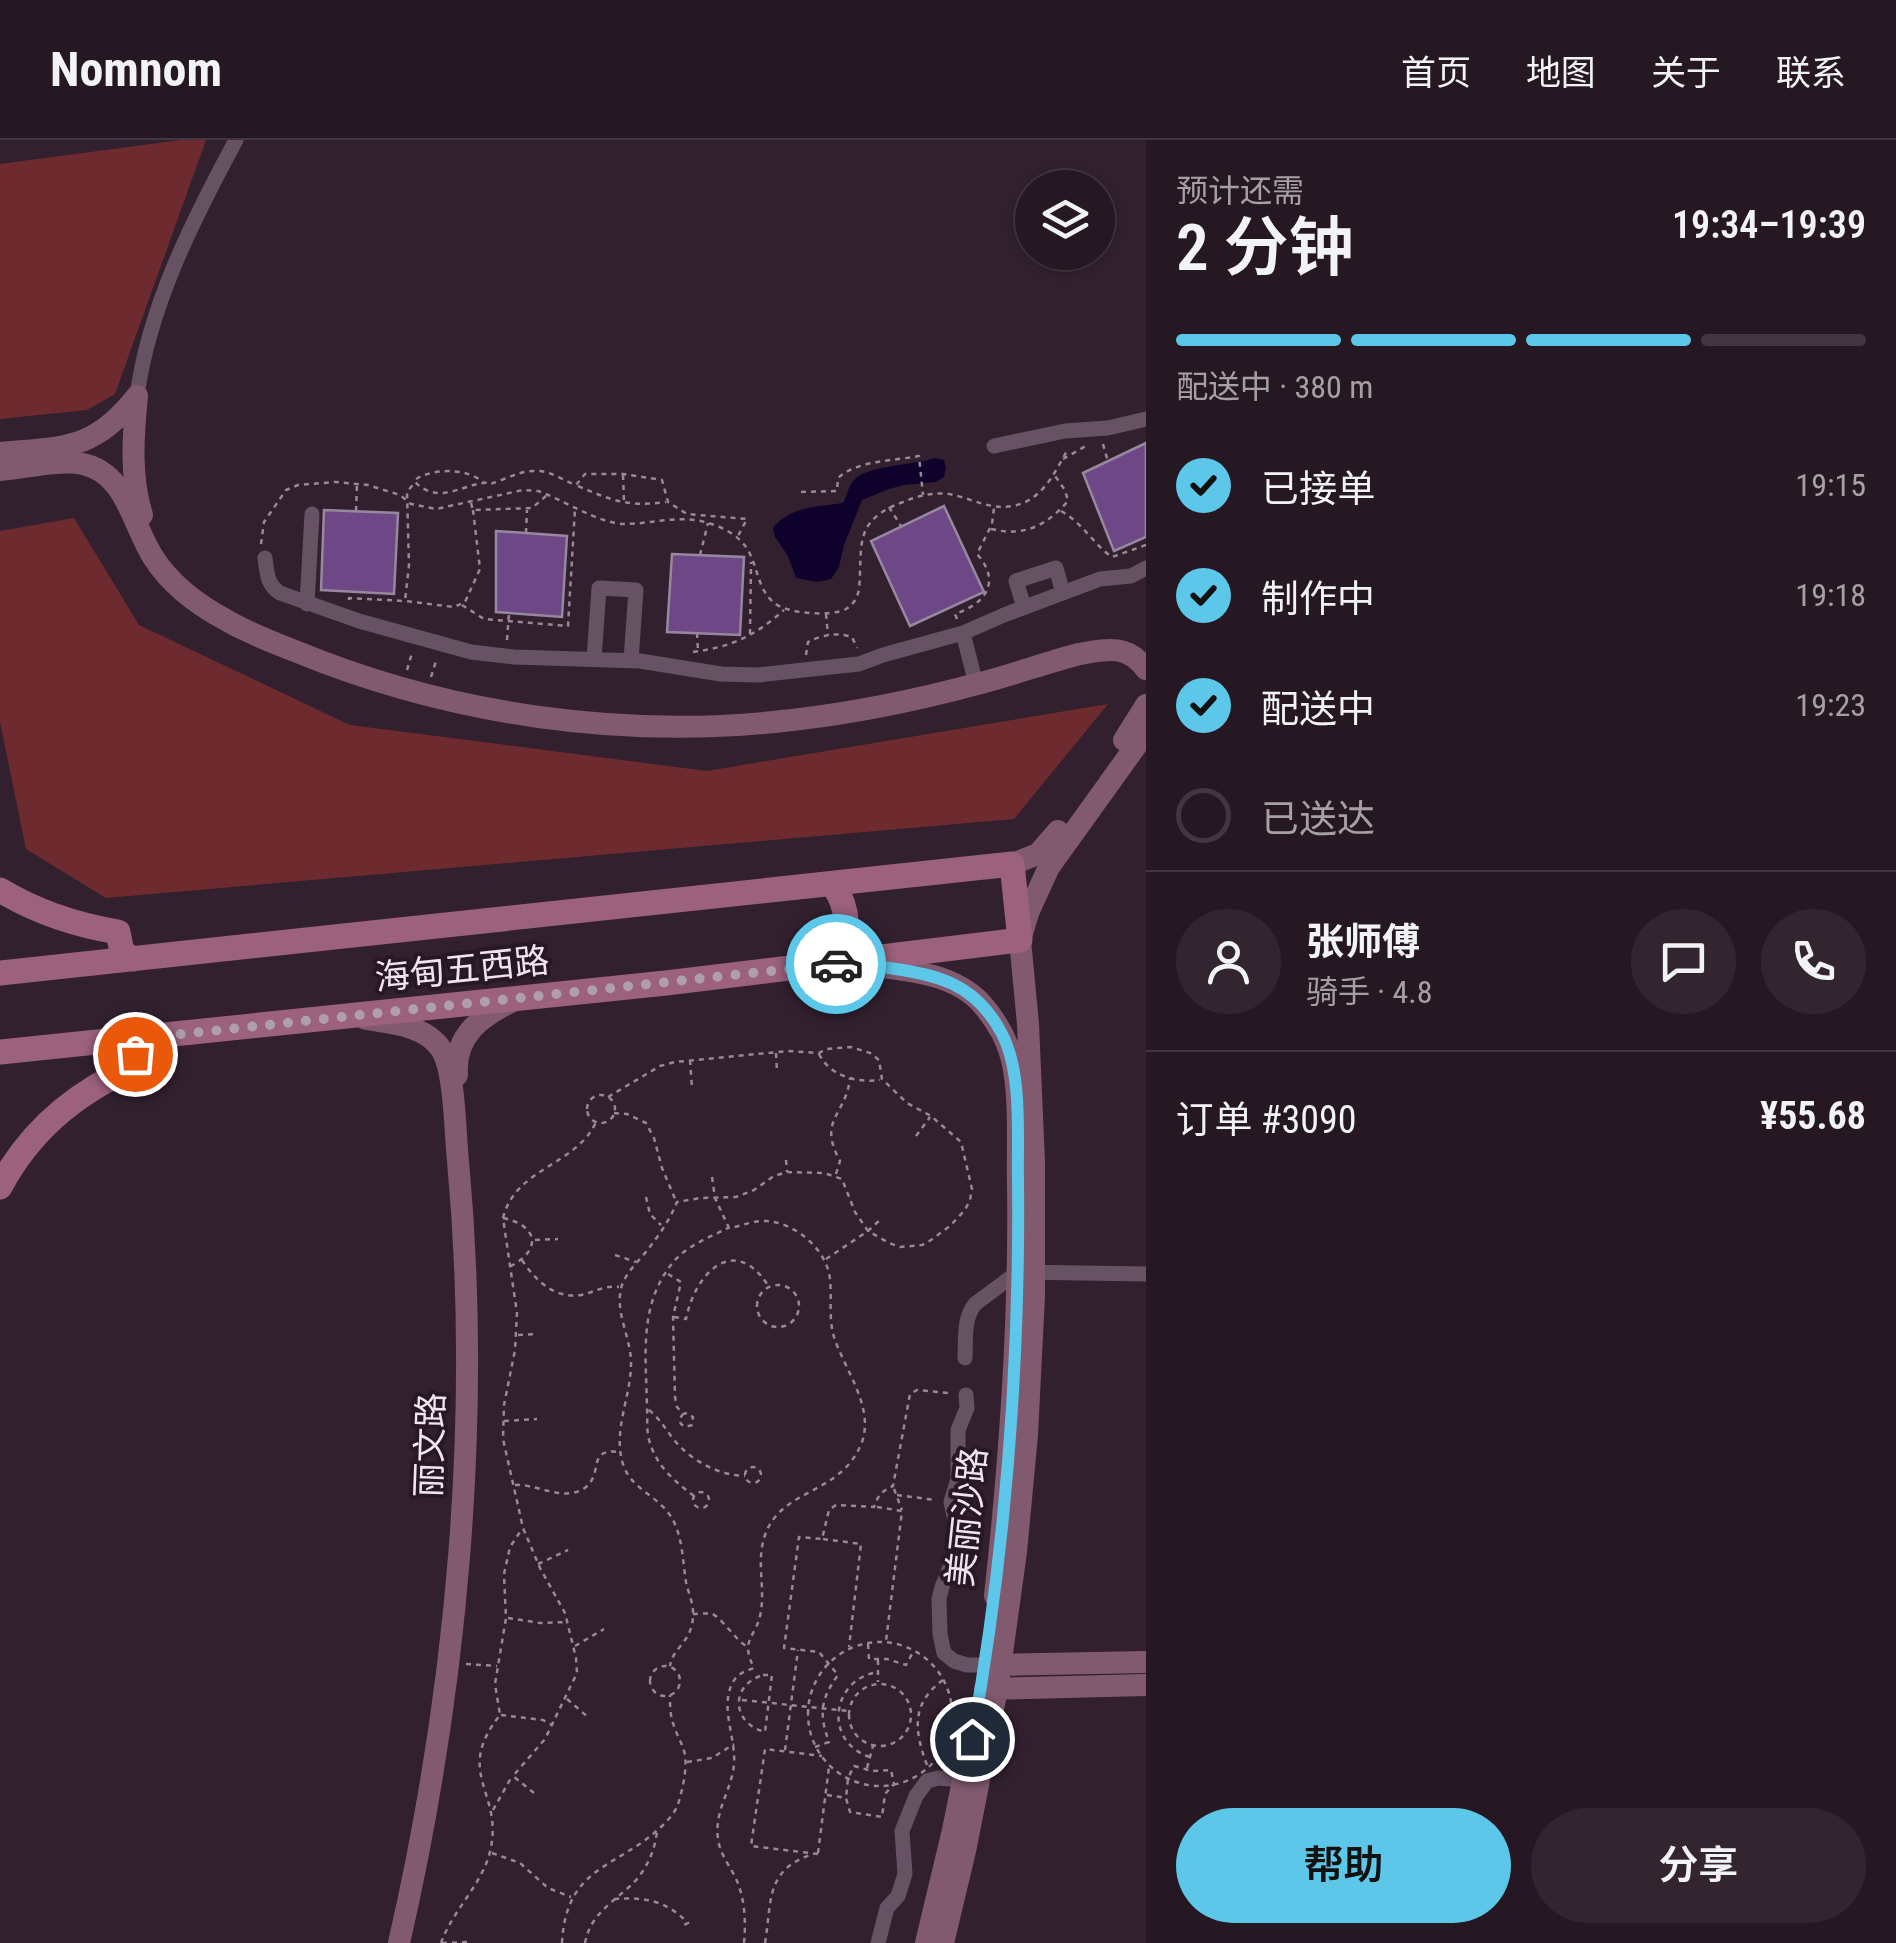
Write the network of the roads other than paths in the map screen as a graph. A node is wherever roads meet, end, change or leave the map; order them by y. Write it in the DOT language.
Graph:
graph roads {
  1 [pos="236,140"];
  2 [pos="137,396"];
  3 [pos="1146,420"];
  4 [pos="994,446"];
  5 [pos="0,453"];
  6 [pos="0,470"];
  7 [pos="312,514"];
  8 [pos="265,558"];
  9 [pos="1146,568"];
  10 [pos="1063,592"];
  11 [pos="308,604"];
  12 [pos="1024,607"];
  13 [pos="963,633"];
  14 [pos="1144,657"];
  15 [pos="594,659"];
  16 [pos="631,660"];
  17 [pos="975,680"];
  18 [pos="1146,705"];
  19 [pos="1146,732"];
  20 [pos="1012,864"];
  21 [pos="844,883"];
  22 [pos="0,890"];
  23 [pos="1020,940"];
  24 [pos="133,958"];
  25 [pos="844,963"];
  26 [pos="0,972"];
  27 [pos="520,998"];
  28 [pos="347,1016"];
  29 [pos="155,1037"];
  30 [pos="0,1052"];
  31 [pos="1024,1091"];
  32 [pos="0,1187"];
  33 [pos="1026,1272"];
  34 [pos="1146,1274"];
  35 [pos="965,1358"];
  36 [pos="966,1396"];
  37 [pos="1146,1662"];
  38 [pos="1057,1675"];
  39 [pos="992,1677"];
  40 [pos="1146,1685"];
  41 [pos="964,1780"];
  42 [pos="403,1943"];
  43 [pos="878,1943"];
  44 [pos="926,1943"];
  45 [pos="944,1943"];
  1 -- 2 [label="street"];
  2 -- 5 [label="street"];
  2 -- 17 [label="street"];
  3 -- 4 [label="street"];
  6 -- 17 [label="street"];
  7 -- 11 [label="street"];
  8 -- 11 [label="street"];
  9 -- 10 [label="street"];
  10 -- 12 [label="street"];
  10 -- 12 [label="street"];
  11 -- 15 [label="street"];
  12 -- 13 [label="street"];
  13 -- 16 [label="street"];
  13 -- 17 [label="street"];
  14 -- 17 [label="street"];
  15 -- 16 [label="street"];
  15 -- 16 [label="street"];
  18 -- 20 [label="street"];
  19 -- 23 [label="street"];
  20 -- 21 [label="main road, 海甸五西路"];
  20 -- 23 [label="main road"];
  21 -- 24 [label="main road, 海甸五西路"];
  21 -- 25 [label="main road"];
  22 -- 24 [label="main road"];
  23 -- 25 [label="main road, 海甸五西路"];
  23 -- 31 [label="street"];
  24 -- 26 [label="main road, 海甸五西路"];
  25 -- 27 [label="main road, 海甸五西路"];
  25 -- 31 [label="street"];
  27 -- 28 [label="main road, 海甸五西路"];
  27 -- 42 [label="street, 丽文路"];
  28 -- 29 [label="main road, 海甸五西路"];
  28 -- 42 [label="street, 丽文路"];
  29 -- 30 [label="main road, 海甸五西路"];
  29 -- 32 [label="main road"];
  31 -- 33 [label="street, 美丽沙路"];
  33 -- 34 [label="street"];
  33 -- 35 [label="street"];
  33 -- 39 [label="street, 美丽沙路"];
  36 -- 39 [label="street"];
  37 -- 38 [label="street"];
  38 -- 39 [label="street"];
  38 -- 40 [label="street"];
  39 -- 41 [label="street, 美丽沙路"];
  39 -- 45 [label="street, 美丽沙路"];
  41 -- 43 [label="street"];
  41 -- 44 [label="street, 美丽沙路"];
}
